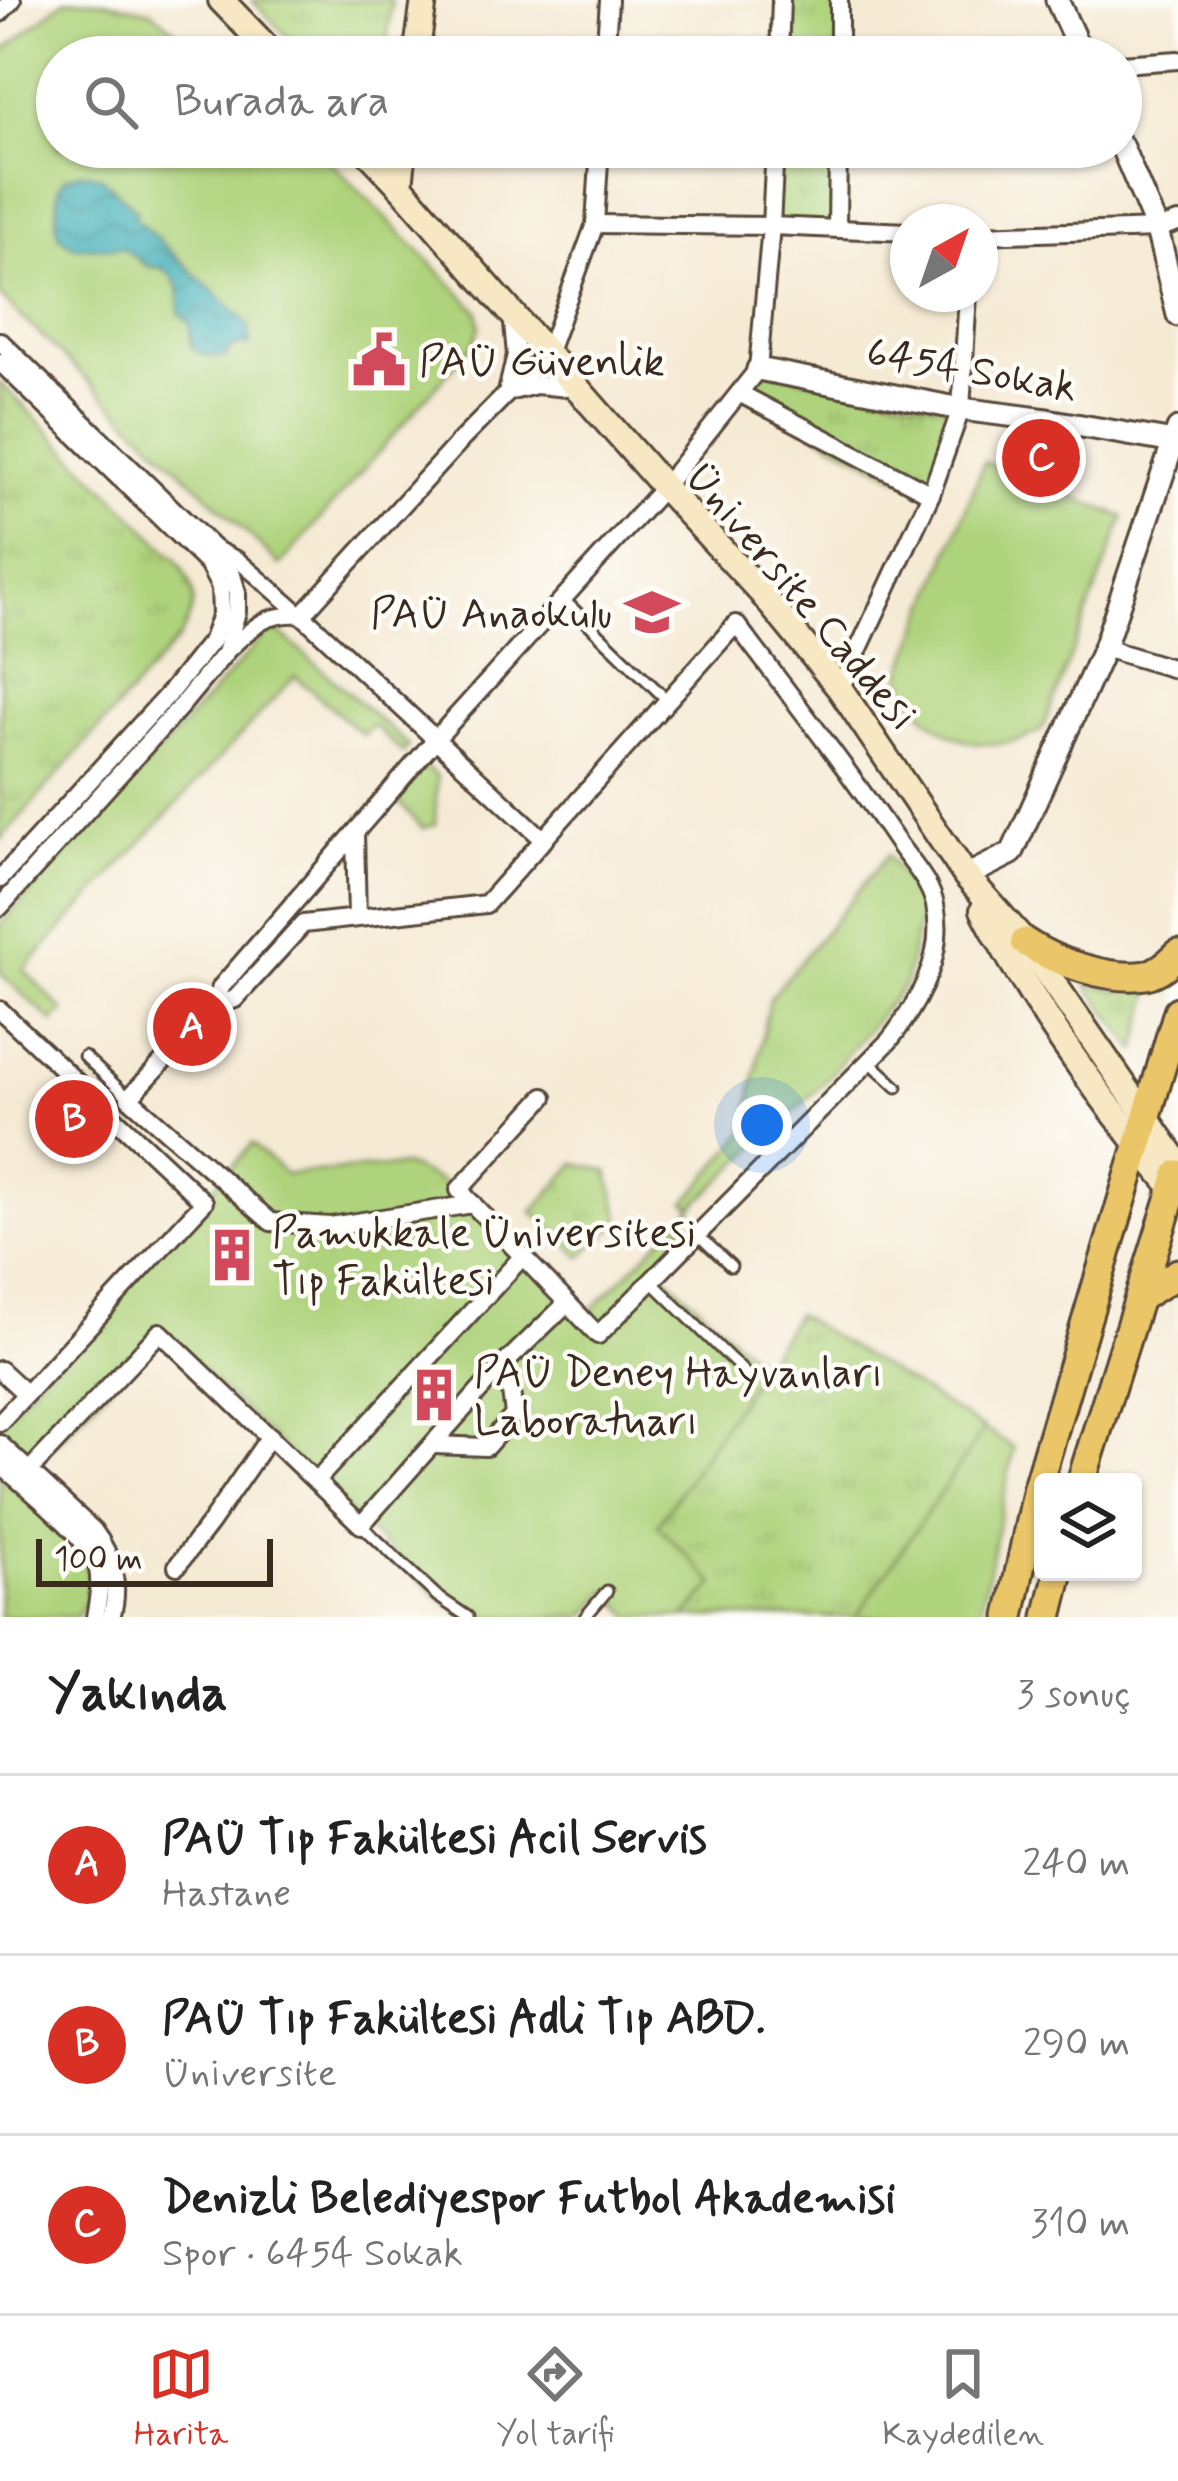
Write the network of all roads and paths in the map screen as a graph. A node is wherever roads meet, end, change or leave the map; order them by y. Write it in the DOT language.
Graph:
graph roads {
  1 [pos="12,0"];
  2 [pos="221,0"];
  3 [pos="424,0"];
  4 [pos="609,0"];
  5 [pos="782,0"];
  6 [pos="839,0"];
  7 [pos="1057,0"];
  8 [pos="0,13"];
  9 [pos="256,36"];
  10 [pos="419,36"];
  11 [pos="606,36"];
  12 [pos="780,36"];
  13 [pos="838,36"];
  14 [pos="1073,36"];
  15 [pos="1178,60"];
  16 [pos="1142,63"];
  17 [pos="382,168"];
  18 [pos="402,168"];
  19 [pos="599,168"];
  20 [pos="774,168"];
  21 [pos="838,168"];
  22 [pos="1135,168"];
  23 [pos="400,186"];
  24 [pos="595,224"];
  25 [pos="1168,225"];
  26 [pos="771,226"];
  27 [pos="837,228"];
  28 [pos="890,231"];
  29 [pos="998,235"];
  30 [pos="967,312"];
  31 [pos="512,313"];
  32 [pos="1178,315"];
  33 [pos="0,341"];
  34 [pos="548,352"];
  35 [pos="0,362"];
  36 [pos="758,369"];
  37 [pos="579,389"];
  38 [pos="506,394"];
  39 [pos="741,394"];
  40 [pos="962,409"];
  41 [pos="1176,436"];
  42 [pos="664,487"];
  43 [pos="931,494"];
  44 [pos="214,548"];
  45 [pos="563,599"];
  46 [pos="302,615"];
  47 [pos="1104,648"];
  48 [pos="225,652"];
  49 [pos="1178,670"];
  50 [pos="840,689"];
  51 [pos="667,701"];
  52 [pos="435,740"];
  53 [pos="355,833"];
  54 [pos="544,840"];
  55 [pos="966,876"];
  56 [pos="0,879"];
  57 [pos="0,907"];
  58 [pos="357,918"];
  59 [pos="1025,942"];
  60 [pos="1178,954"];
  61 [pos="214,1007"];
  62 [pos="0,1010"];
  63 [pos="1178,1011"];
  64 [pos="84,1056"];
  65 [pos="869,1061"];
  66 [pos="897,1087"];
  67 [pos="544,1097"];
  68 [pos="129,1099"];
  69 [pos="1143,1133"];
  70 [pos="1175,1187"];
  71 [pos="472,1204"];
  72 [pos="698,1235"];
  73 [pos="523,1256"];
  74 [pos="731,1266"];
  75 [pos="1178,1273"];
  76 [pos="651,1282"];
  77 [pos="1140,1297"];
  78 [pos="567,1303"];
  79 [pos="0,1370"];
  80 [pos="497,1371"];
  81 [pos="745,1373"];
  82 [pos="26,1394"];
  83 [pos="0,1422"];
  84 [pos="270,1436"];
  85 [pos="0,1444"];
  86 [pos="434,1445"];
  87 [pos="0,1464"];
  88 [pos="29,1471"];
  89 [pos="1084,1473"];
  90 [pos="316,1481"];
  91 [pos="361,1525"];
  92 [pos="176,1566"];
  93 [pos="1057,1581"];
  94 [pos="607,1591"];
  95 [pos="95,1617"];
  96 [pos="111,1617"];
  97 [pos="468,1617"];
  98 [pos="585,1617"];
  99 [pos="1010,1617"];
  100 [pos="1048,1617"];
  1 -- 8 [label="street"];
  2 -- 9 [label="main road"];
  3 -- 10 [label="main road"];
  4 -- 11 [label="street"];
  5 -- 12 [label="street"];
  6 -- 13 [label="street"];
  7 -- 14 [label="street"];
  15 -- 16 [label="street"];
  17 -- 23 [label="main road, Üniversite Caddesi"];
  18 -- 23 [label="main road"];
  19 -- 24 [label="street"];
  20 -- 26 [label="street"];
  21 -- 27 [label="street"];
  22 -- 25 [label="street"];
  23 -- 31 [label="main road, Üniversite Caddesi"];
  24 -- 26 [label="street"];
  24 -- 34 [label="street"];
  25 -- 29 [label="street"];
  25 -- 32 [label="street"];
  26 -- 27 [label="street"];
  26 -- 36 [label="street"];
  27 -- 28 [label="street"];
  30 -- 40 [label="street"];
  31 -- 34 [label="main road, Üniversite Caddesi"];
  31 -- 38 [label="street"];
  33 -- 48 [label="street"];
  34 -- 37 [label="main road, Üniversite Caddesi"];
  34 -- 38 [label="street"];
  35 -- 56 [label="street"];
  36 -- 39 [label="street"];
  36 -- 40 [label="street, 6454 Sokak"];
  37 -- 38 [label="street"];
  37 -- 42 [label="main road, Üniversite Caddesi"];
  38 -- 46 [label="street"];
  39 -- 42 [label="street"];
  39 -- 43 [label="street"];
  40 -- 41 [label="street, 6454 Sokak"];
  40 -- 43 [label="street"];
  41 -- 47 [label="street"];
  42 -- 45 [label="street"];
  42 -- 50 [label="main road, Üniversite Caddesi"];
  43 -- 50 [label="street"];
  44 -- 46 [label="street"];
  45 -- 51 [label="lane"];
  45 -- 52 [label="street"];
  46 -- 48 [label="street"];
  46 -- 52 [label="street"];
  47 -- 49 [label="street"];
  47 -- 55 [label="street"];
  48 -- 57 [label="street"];
  50 -- 55 [label="main road, Üniversite Caddesi"];
  51 -- 54 [label="street"];
  51 -- 65 [label="street"];
  52 -- 53 [label="street"];
  52 -- 54 [label="street"];
  53 -- 58 [label="street"];
  53 -- 61 [label="street"];
  54 -- 58 [label="street"];
  55 -- 59 [label="main road, Üniversite Caddesi"];
  55 -- 69 [label="main road"];
  58 -- 61 [label="street"];
  59 -- 60 [label="main road"];
  59 -- 69 [label="main road, Üniversite Caddesi"];
  61 -- 68 [label="street"];
  62 -- 82 [label="street"];
  63 -- 69 [label="main road"];
  64 -- 68 [label="lane"];
  65 -- 66 [label="lane"];
  65 -- 72 [label="street"];
  67 -- 71 [label="street"];
  68 -- 71 [label="street"];
  69 -- 70 [label="main road"];
  69 -- 99 [label="main road"];
  70 -- 77 [label="main road"];
  71 -- 73 [label="street"];
  72 -- 74 [label="lane"];
  72 -- 76 [label="street"];
  73 -- 78 [label="street"];
  73 -- 90 [label="street"];
  75 -- 77 [label="main road"];
  76 -- 78 [label="street"];
  76 -- 81 [label="lane"];
  77 -- 89 [label="main road"];
  78 -- 80 [label="street"];
  79 -- 82 [label="street"];
  80 -- 86 [label="street"];
  80 -- 86 [label="street"];
  82 -- 83 [label="street"];
  84 -- 88 [label="street"];
  84 -- 90 [label="street"];
  84 -- 92 [label="street"];
  85 -- 88 [label="street"];
  86 -- 91 [label="street"];
  87 -- 95 [label="street"];
  88 -- 96 [label="street"];
  90 -- 91 [label="street"];
  91 -- 97 [label="lane"];
  93 -- 100 [label="main road"];
  94 -- 98 [label="lane"];
}
